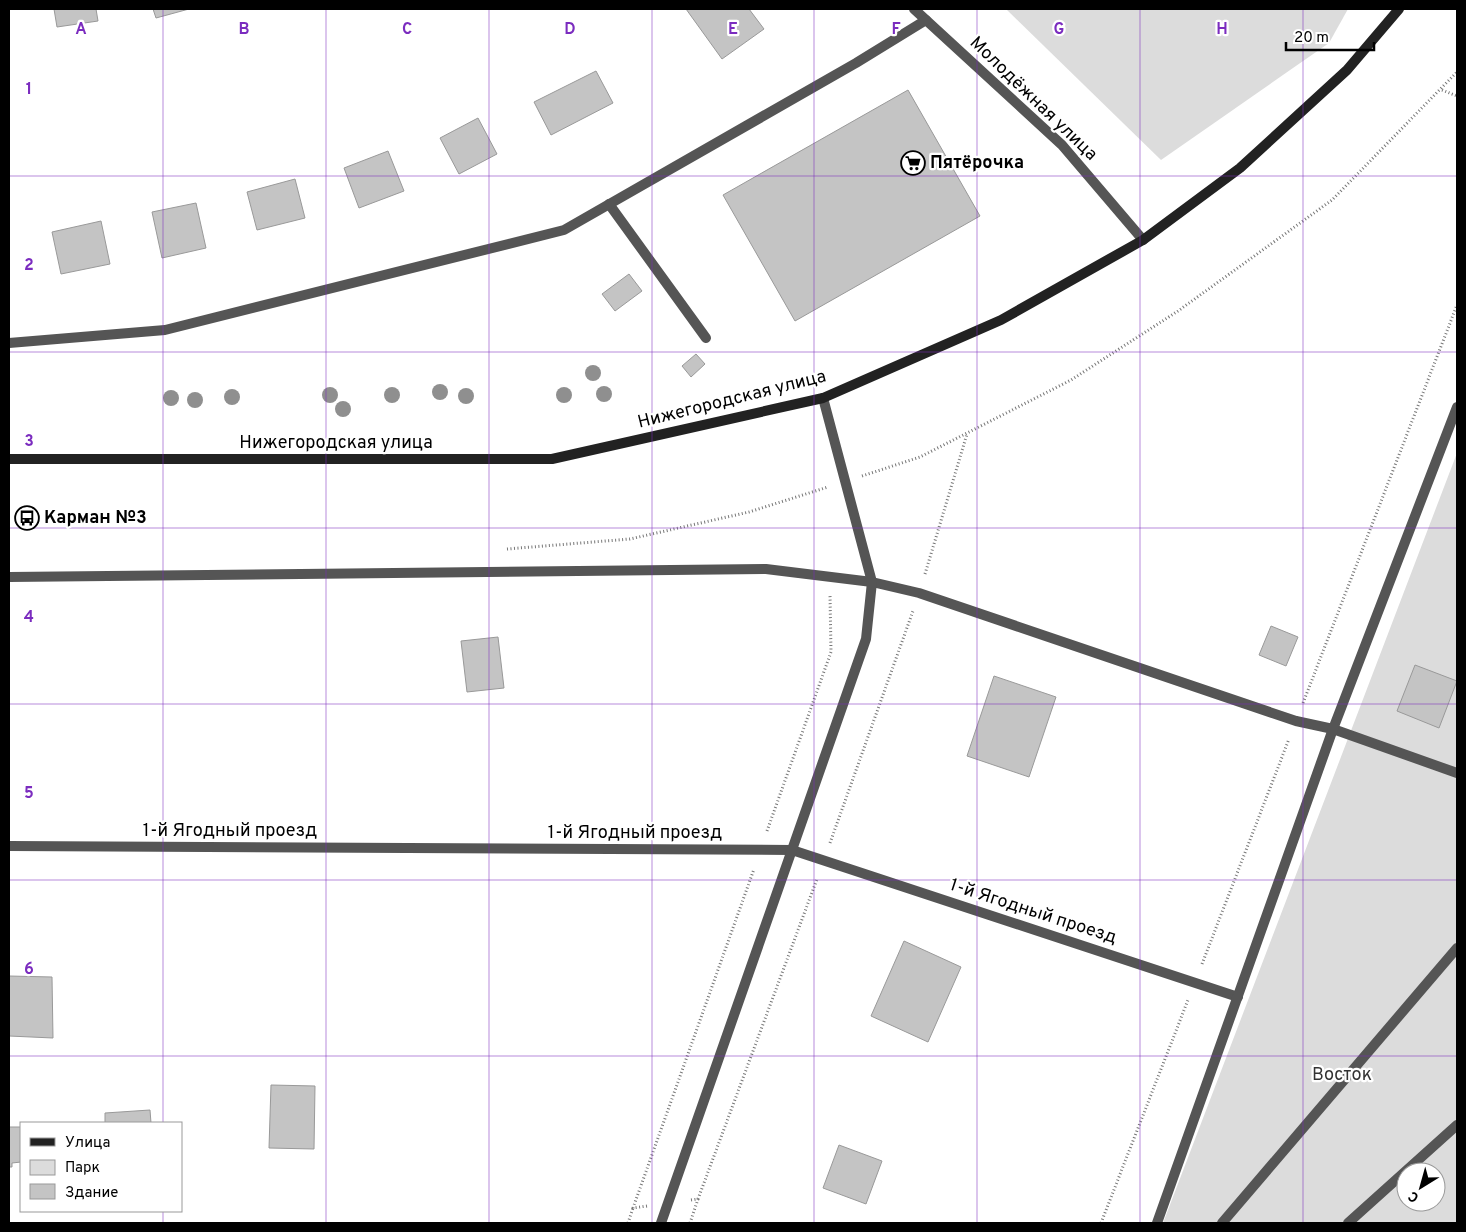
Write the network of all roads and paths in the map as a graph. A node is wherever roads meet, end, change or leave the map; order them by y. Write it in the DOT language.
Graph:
graph roads {
  1 [pos="914,9"];
  2 [pos="1398,9"];
  3 [pos="926,20"];
  4 [pos="1441,90"];
  5 [pos="1457,96"];
  6 [pos="609,204"];
  7 [pos="1143,240"];
  8 [pos="1457,305"];
  9 [pos="706,338"];
  10 [pos="9,343"];
  11 [pos="823,398"];
  12 [pos="1457,407"];
  13 [pos="9,459"];
  14 [pos="9,577"];
  15 [pos="872,582"];
  16 [pos="1296,721"];
  17 [pos="1333,729"];
  18 [pos="1457,773"];
  19 [pos="9,846"];
  20 [pos="792,850"];
  21 [pos="1457,948"];
  22 [pos="1194,983"];
  23 [pos="1238,997"];
  24 [pos="1457,1125"];
  25 [pos="698,1200"];
  26 [pos="633,1208"];
  27 [pos="628,1223"];
  28 [pos="661,1223"];
  29 [pos="690,1223"];
  30 [pos="1101,1223"];
  31 [pos="1157,1223"];
  32 [pos="1222,1223"];
  33 [pos="1348,1223"];
  1 -- 3 [label="street, Молодёжная улица"];
  2 -- 7 [label="street, Нижегородская улица"];
  3 -- 6 [label="street"];
  3 -- 7 [label="street, Молодёжная улица"];
  4 -- 5 [label="path"];
  6 -- 9 [label="street"];
  6 -- 10 [label="street"];
  7 -- 11 [label="street, Нижегородская улица"];
  8 -- 16 [label="path"];
  11 -- 13 [label="street, Нижегородская улица"];
  11 -- 15 [label="street"];
  12 -- 17 [label="street"];
  14 -- 15 [label="street"];
  15 -- 16 [label="street"];
  15 -- 20 [label="street"];
  16 -- 17 [label="street"];
  16 -- 22 [label="path"];
  17 -- 18 [label="street"];
  17 -- 23 [label="street"];
  19 -- 20 [label="street, 1-й Ягодный проезд"];
  20 -- 22 [label="street, 1-й Ягодный проезд"];
  20 -- 28 [label="street"];
  21 -- 32 [label="street"];
  22 -- 23 [label="street, 1-й Ягодный проезд"];
  22 -- 30 [label="path"];
  23 -- 31 [label="street"];
  24 -- 33 [label="street"];
  25 -- 29 [label="path"];
  26 -- 27 [label="path"];
}
